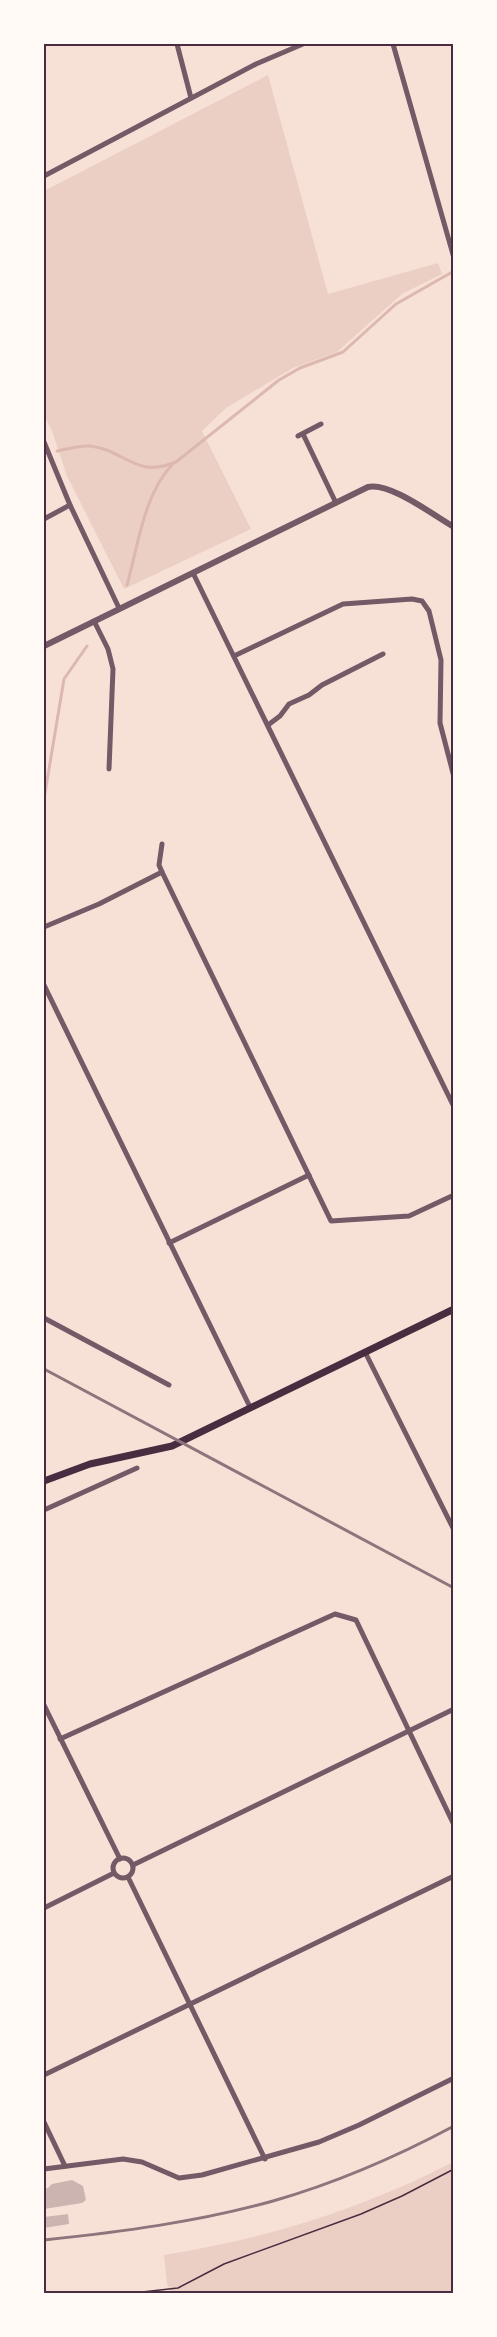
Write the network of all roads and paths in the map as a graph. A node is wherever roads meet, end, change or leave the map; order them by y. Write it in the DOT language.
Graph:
graph roads {
  1 [pos="177,44"];
  2 [pos="303,44"];
  3 [pos="393,44"];
  4 [pos="191,98"];
  5 [pos="44,176"];
  6 [pos="453,258"];
  7 [pos="321,424"];
  8 [pos="44,442"];
  9 [pos="336,503"];
  10 [pos="70,505"];
  11 [pos="44,519"];
  12 [pos="453,527"];
  13 [pos="193,573"];
  14 [pos="119,608"];
  15 [pos="94,621"];
  16 [pos="44,646"];
  17 [pos="383,654"];
  18 [pos="234,656"];
  19 [pos="268,725"];
  20 [pos="109,769"];
  21 [pos="453,777"];
  22 [pos="162,844"];
  23 [pos="162,872"];
  24 [pos="44,927"];
  25 [pos="44,986"];
  26 [pos="453,1107"];
  27 [pos="309,1175"];
  28 [pos="453,1194"];
  29 [pos="169,1244"];
  30 [pos="453,1309"];
  31 [pos="44,1318"];
  32 [pos="365,1352"];
  33 [pos="169,1385"];
  34 [pos="250,1407"];
  35 [pos="136,1468"];
  36 [pos="44,1481"];
  37 [pos="44,1510"];
  38 [pos="453,1530"];
  39 [pos="44,1705"];
  40 [pos="453,1709"];
  41 [pos="408,1731"];
  42 [pos="60,1739"];
  43 [pos="453,1825"];
  44 [pos="120,1859"];
  45 [pos="133,1865"];
  46 [pos="114,1873"];
  47 [pos="453,1876"];
  48 [pos="128,1877"];
  49 [pos="44,1908"];
  50 [pos="189,2004"];
  51 [pos="44,2075"];
  52 [pos="453,2078"];
  53 [pos="44,2122"];
  54 [pos="265,2159"];
  55 [pos="64,2166"];
  56 [pos="44,2169"];
  57 [pos="453,2169"];
  58 [pos="124,2294"];
  1 -- 4 [label="street"];
  2 -- 4 [label="street"];
  3 -- 6 [label="street"];
  4 -- 5 [label="street"];
  7 -- 9 [label="street"];
  8 -- 10 [label="street"];
  9 -- 12 [label="street"];
  9 -- 13 [label="street"];
  10 -- 11 [label="street"];
  10 -- 14 [label="street"];
  13 -- 14 [label="street"];
  13 -- 18 [label="street"];
  14 -- 15 [label="street"];
  15 -- 16 [label="street"];
  15 -- 20 [label="street"];
  17 -- 19 [label="street"];
  18 -- 19 [label="street"];
  18 -- 21 [label="street"];
  19 -- 26 [label="street"];
  22 -- 23 [label="street"];
  23 -- 24 [label="street"];
  23 -- 27 [label="street"];
  25 -- 29 [label="street"];
  27 -- 28 [label="street"];
  27 -- 29 [label="street"];
  29 -- 34 [label="street"];
  30 -- 32 [label="main road"];
  31 -- 33 [label="street"];
  32 -- 34 [label="main road"];
  32 -- 38 [label="street"];
  34 -- 36 [label="main road"];
  35 -- 37 [label="street"];
  39 -- 42 [label="street"];
  40 -- 41 [label="street"];
  41 -- 42 [label="street"];
  41 -- 43 [label="street"];
  41 -- 45 [label="street"];
  42 -- 44 [label="street"];
  44 -- 45 [label="street"];
  44 -- 46 [label="street"];
  45 -- 48 [label="street"];
  46 -- 48 [label="street"];
  46 -- 49 [label="street"];
  47 -- 50 [label="street"];
  48 -- 50 [label="street"];
  50 -- 51 [label="street"];
  50 -- 54 [label="street"];
  52 -- 54 [label="street"];
  53 -- 55 [label="street"];
  54 -- 55 [label="street"];
  55 -- 56 [label="street"];
  57 -- 58 [label="path"];
}
